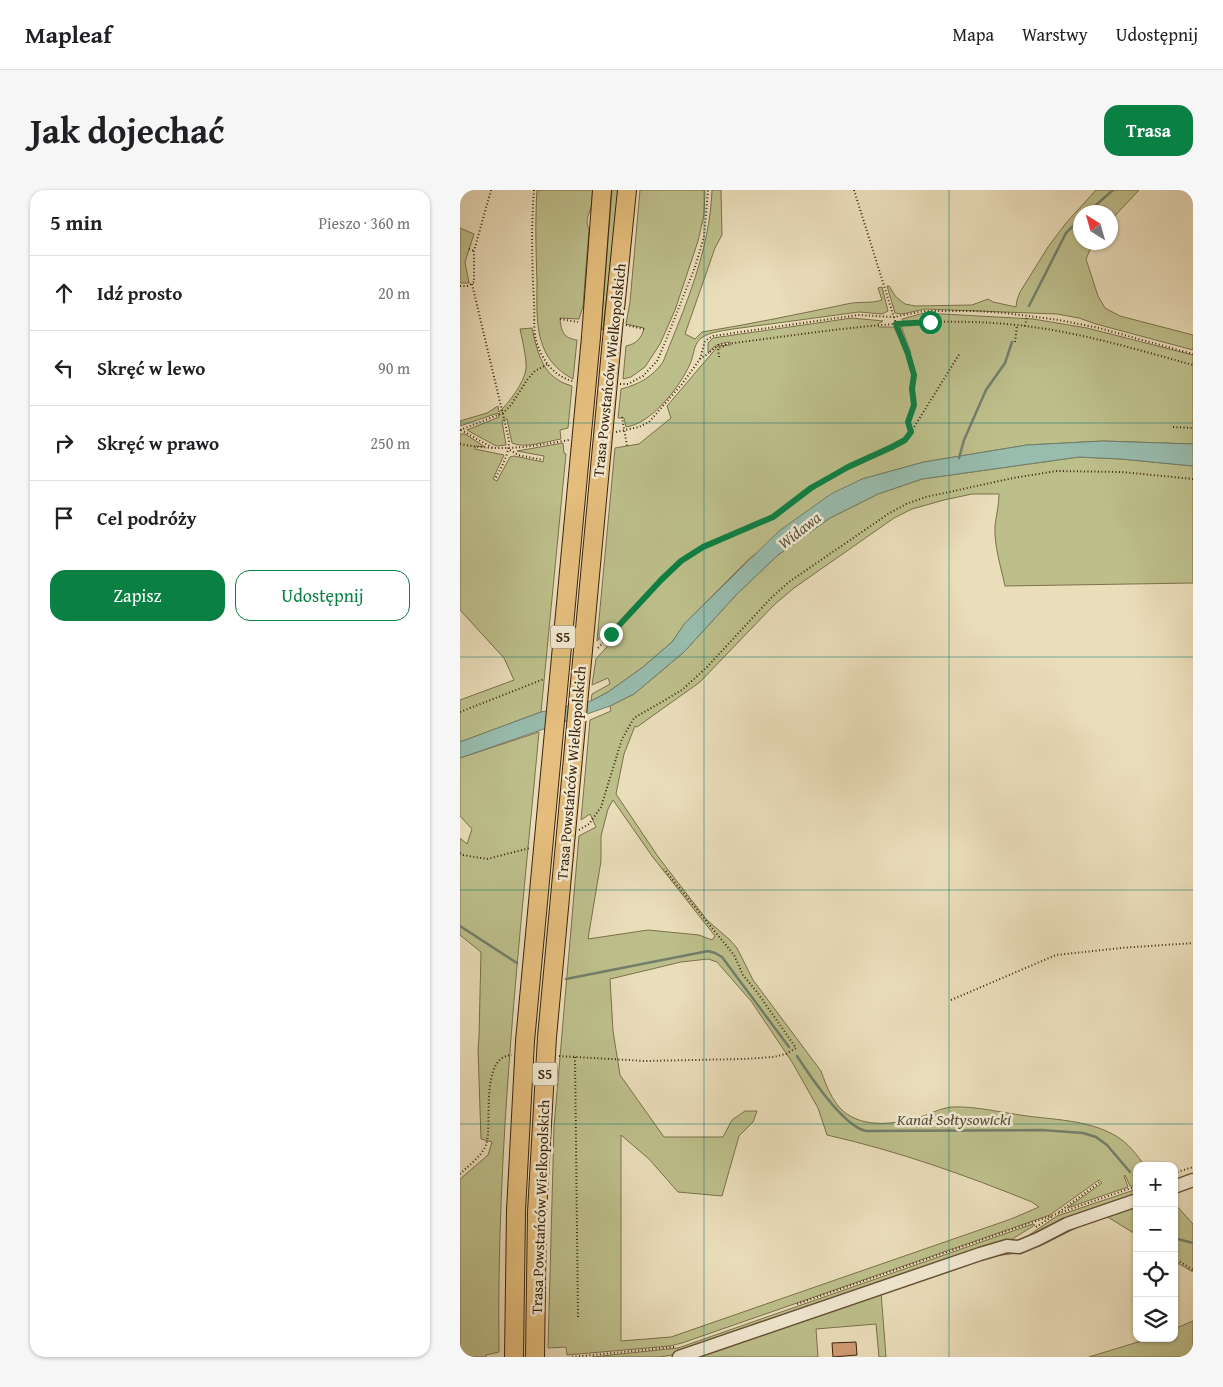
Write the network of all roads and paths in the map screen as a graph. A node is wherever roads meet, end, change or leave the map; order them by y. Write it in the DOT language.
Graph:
graph roads {
  1 [pos="492,190"];
  2 [pos="602,190"];
  3 [pos="627,190"];
  4 [pos="854,190"];
  5 [pos="469,249"];
  6 [pos="474,251"];
  7 [pos="472,284"];
  8 [pos="460,286"];
  9 [pos="1027,316"];
  10 [pos="894,317"];
  11 [pos="560,320"];
  12 [pos="578,322"];
  13 [pos="896,324"];
  14 [pos="626,325"];
  15 [pos="1017,325"];
  16 [pos="1025,326"];
  17 [pos="644,329"];
  18 [pos="1015,342"];
  19 [pos="726,344"];
  20 [pos="960,354"];
  21 [pos="1193,354"];
  22 [pos="719,357"];
  23 [pos="700,359"];
  24 [pos="548,364"];
  25 [pos="1193,365"];
  26 [pos="503,414"];
  27 [pos="622,418"];
  28 [pos="649,422"];
  29 [pos="1173,427"];
  30 [pos="1193,428"];
  31 [pos="460,430"];
  32 [pos="911,432"];
  33 [pos="460,444"];
  34 [pos="627,446"];
  35 [pos="509,449"];
  36 [pos="543,460"];
  37 [pos="1193,478"];
  38 [pos="495,479"];
  39 [pos="596,649"];
  40 [pos="544,679"];
  41 [pos="460,712"];
  42 [pos="579,830"];
  43 [pos="528,848"];
  44 [pos="460,853"];
  45 [pos="664,869"];
  46 [pos="1193,943"];
  47 [pos="951,1000"];
  48 [pos="478,1158"];
  49 [pos="1193,1167"];
  50 [pos="1178,1172"];
  51 [pos="460,1174"];
  52 [pos="1193,1180"];
  53 [pos="1100,1182"];
  54 [pos="1178,1186"];
  55 [pos="1133,1187"];
  56 [pos="1133,1201"];
  57 [pos="1056,1214"];
  58 [pos="1034,1228"];
  59 [pos="1178,1261"];
  60 [pos="1193,1270"];
  61 [pos="797,1304"];
  62 [pos="578,1317"];
  63 [pos="680,1351"];
  64 [pos="1193,1352"];
  65 [pos="514,1357"];
  66 [pos="535,1357"];
  67 [pos="572,1357"];
  68 [pos="1190,1357"];
  1 -- 6 [label="path"];
  2 -- 65 [label="highway, Trasa Powstańców Wielkopolskich / S5, bridge"];
  3 -- 66 [label="highway, Trasa Powstańców Wielkopolskich / S5, bridge"];
  4 -- 10 [label="path"];
  5 -- 6 [label="path"];
  6 -- 7 [label="path"];
  7 -- 8 [label="path"];
  7 -- 26 [label="path"];
  9 -- 10 [label="path"];
  9 -- 16 [label="path"];
  9 -- 21 [label="path"];
  10 -- 13 [label="path"];
  10 -- 23 [label="path"];
  11 -- 12 [label="path"];
  13 -- 15 [label="path"];
  13 -- 19 [label="path"];
  13 -- 32 [label="path"];
  14 -- 17 [label="path"];
  15 -- 16 [label="path"];
  15 -- 18 [label="path"];
  16 -- 25 [label="path"];
  19 -- 22 [label="path"];
  19 -- 23 [label="path"];
  20 -- 32 [label="path"];
  23 -- 28 [label="path"];
  24 -- 26 [label="path"];
  26 -- 31 [label="path"];
  26 -- 35 [label="path"];
  27 -- 34 [label="path"];
  29 -- 30 [label="path"];
  31 -- 33 [label="path"];
  32 -- 39 [label="path"];
  35 -- 36 [label="path"];
  35 -- 38 [label="path"];
  37 -- 42 [label="path"];
  40 -- 41 [label="path"];
  43 -- 44 [label="path"];
  45 -- 62 [label="path"];
  46 -- 47 [label="path"];
  48 -- 51 [label="path"];
  49 -- 50 [label="path"];
  52 -- 54 [label="lane"];
  53 -- 57 [label="path"];
  55 -- 57 [label="path"];
  56 -- 63 [label="lane"];
  57 -- 58 [label="path"];
  57 -- 61 [label="path"];
  59 -- 60 [label="path"];
  63 -- 67 [label="path"];
  64 -- 68 [label="path"];
}
